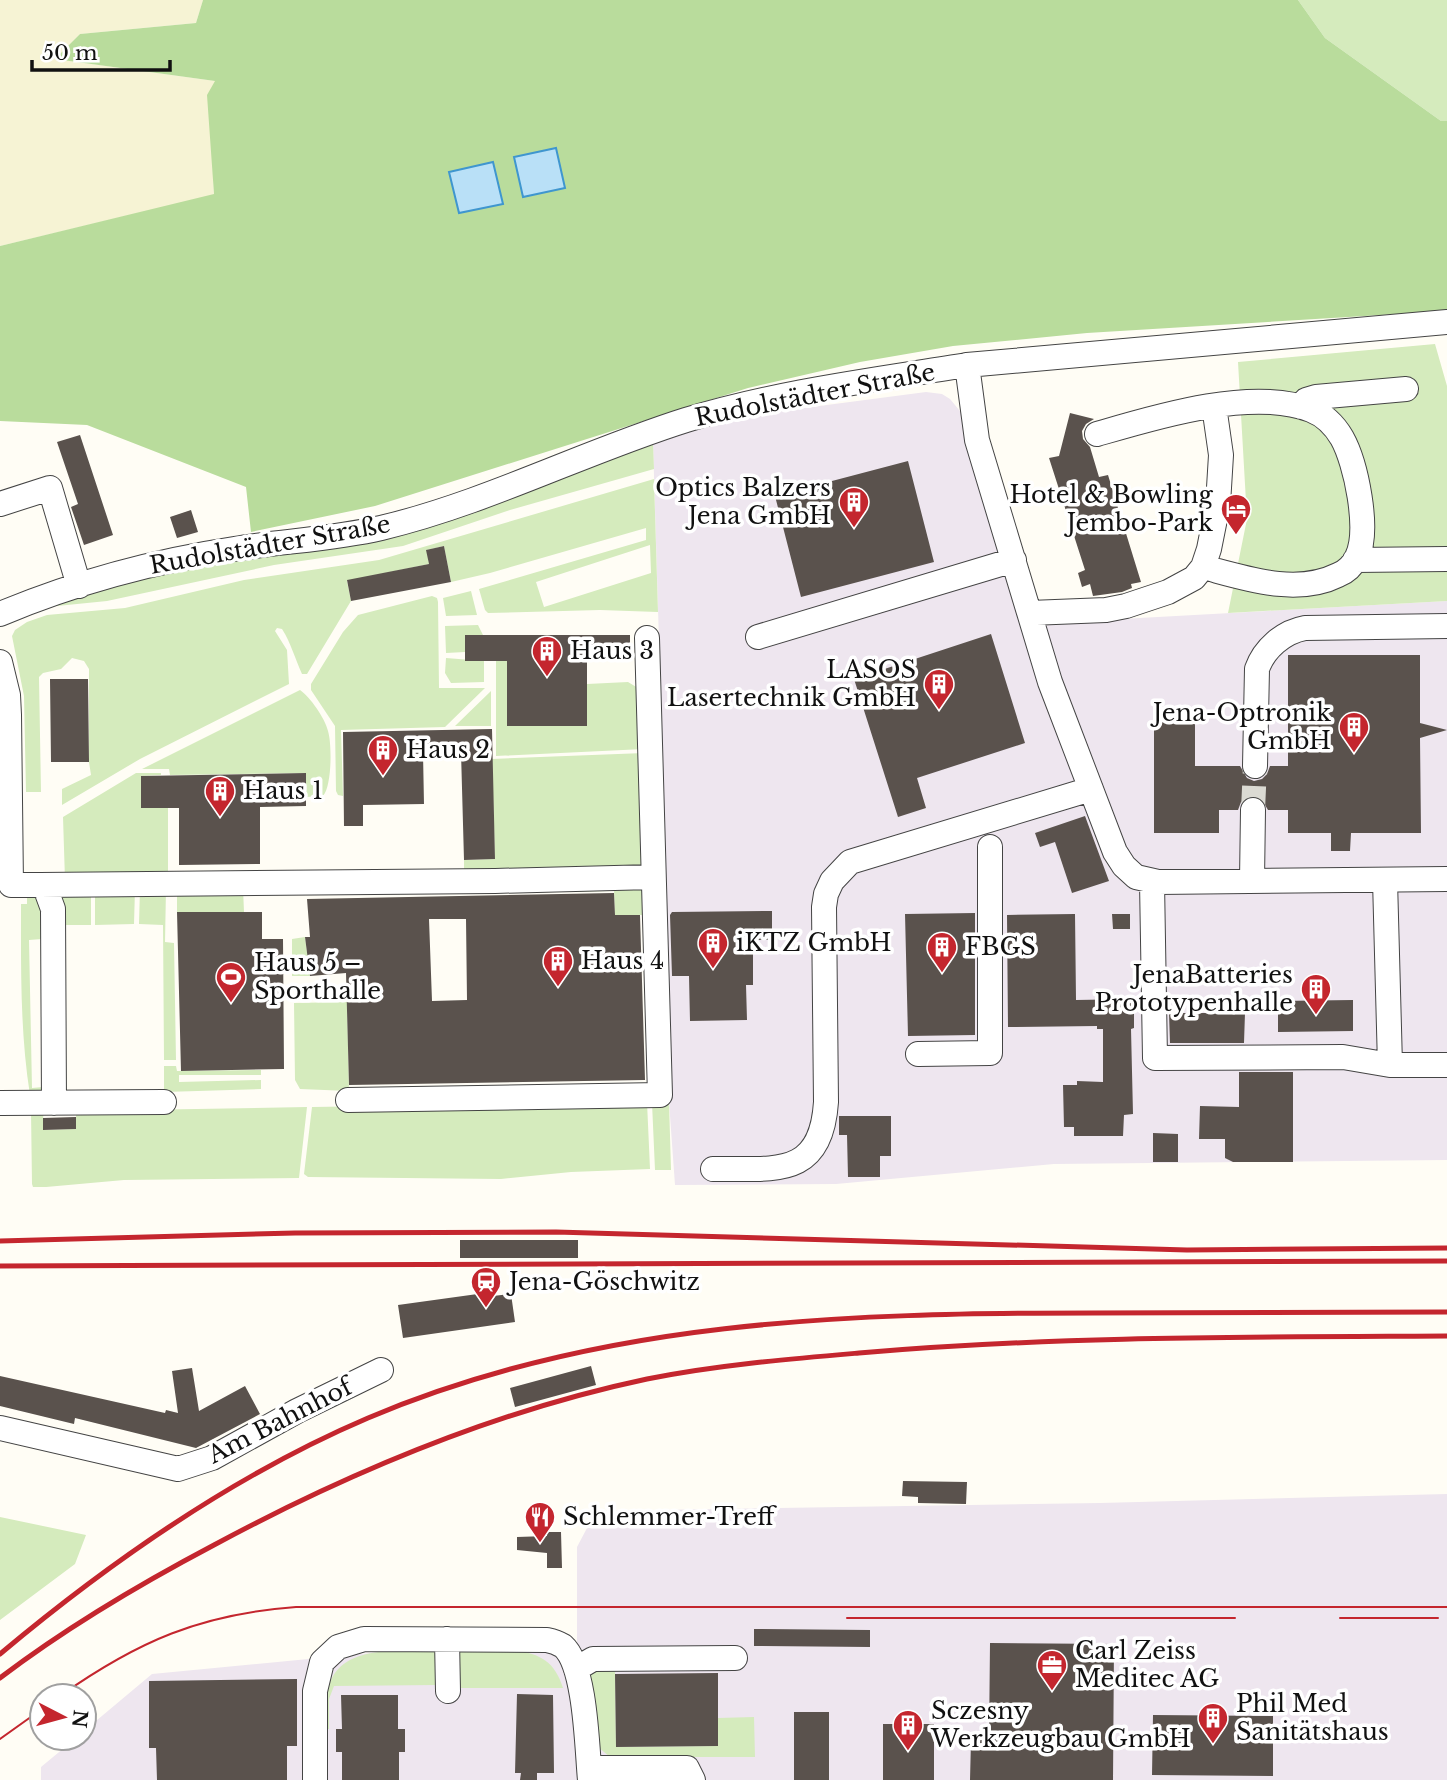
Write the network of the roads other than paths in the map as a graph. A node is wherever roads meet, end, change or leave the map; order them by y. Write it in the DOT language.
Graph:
graph roads {
  1 [pos="1447,322"];
  2 [pos="967,365"];
  3 [pos="1406,389"];
  4 [pos="1214,405"];
  5 [pos="1301,408"];
  6 [pos="1097,434"];
  7 [pos="0,504"];
  8 [pos="1447,559"];
  9 [pos="1014,560"];
  10 [pos="1355,560"];
  11 [pos="1203,567"];
  12 [pos="79,586"];
  13 [pos="1030,613"];
  14 [pos="0,614"];
  15 [pos="1447,626"];
  16 [pos="758,637"];
  17 [pos="646,638"];
  18 [pos="0,662"];
  19 [pos="5,746"];
  20 [pos="1255,766"];
  21 [pos="1091,789"];
  22 [pos="1253,810"];
  23 [pos="990,847"];
  24 [pos="653,877"];
  25 [pos="1447,878"];
  26 [pos="1252,880"];
  27 [pos="1385,880"];
  28 [pos="1152,882"];
  29 [pos="40,885"];
  30 [pos="918,1054"];
  31 [pos="1390,1065"];
  32 [pos="1447,1065"];
  33 [pos="348,1100"];
  34 [pos="54,1102"];
  35 [pos="164,1102"];
  36 [pos="0,1103"];
  37 [pos="713,1169"];
  38 [pos="382,1370"];
  39 [pos="0,1428"];
  40 [pos="447,1639"];
  41 [pos="735,1658"];
  42 [pos="576,1669"];
  43 [pos="447,1691"];
  44 [pos="589,1774"];
  45 [pos="314,1780"];
  46 [pos="693,1780"];
  1 -- 2 [label="street, Rudolstädter Straße"];
  2 -- 9 [label="street"];
  2 -- 12 [label="street, Rudolstädter Straße"];
  3 -- 5 [label="street"];
  4 -- 5 [label="street"];
  4 -- 6 [label="street"];
  4 -- 11 [label="street"];
  5 -- 10 [label="street"];
  7 -- 12 [label="street"];
  8 -- 10 [label="street"];
  9 -- 13 [label="street"];
  9 -- 16 [label="street"];
  10 -- 11 [label="street"];
  11 -- 13 [label="street"];
  12 -- 14 [label="street, Rudolstädter Straße"];
  13 -- 21 [label="street"];
  15 -- 20 [label="street"];
  17 -- 24 [label="street"];
  18 -- 19 [label="street"];
  19 -- 29 [label="street"];
  21 -- 28 [label="street"];
  21 -- 37 [label="street"];
  22 -- 26 [label="street"];
  23 -- 30 [label="street"];
  24 -- 29 [label="street"];
  24 -- 33 [label="street"];
  25 -- 27 [label="street"];
  26 -- 27 [label="street"];
  26 -- 28 [label="street"];
  27 -- 31 [label="street"];
  28 -- 31 [label="street"];
  29 -- 34 [label="street"];
  31 -- 32 [label="street"];
  34 -- 35 [label="street"];
  34 -- 36 [label="street"];
  38 -- 39 [label="street, Am Bahnhof"];
  40 -- 42 [label="street"];
  40 -- 43 [label="street"];
  40 -- 45 [label="street"];
  41 -- 42 [label="street"];
  42 -- 44 [label="street"];
  44 -- 46 [label="street"];
}
